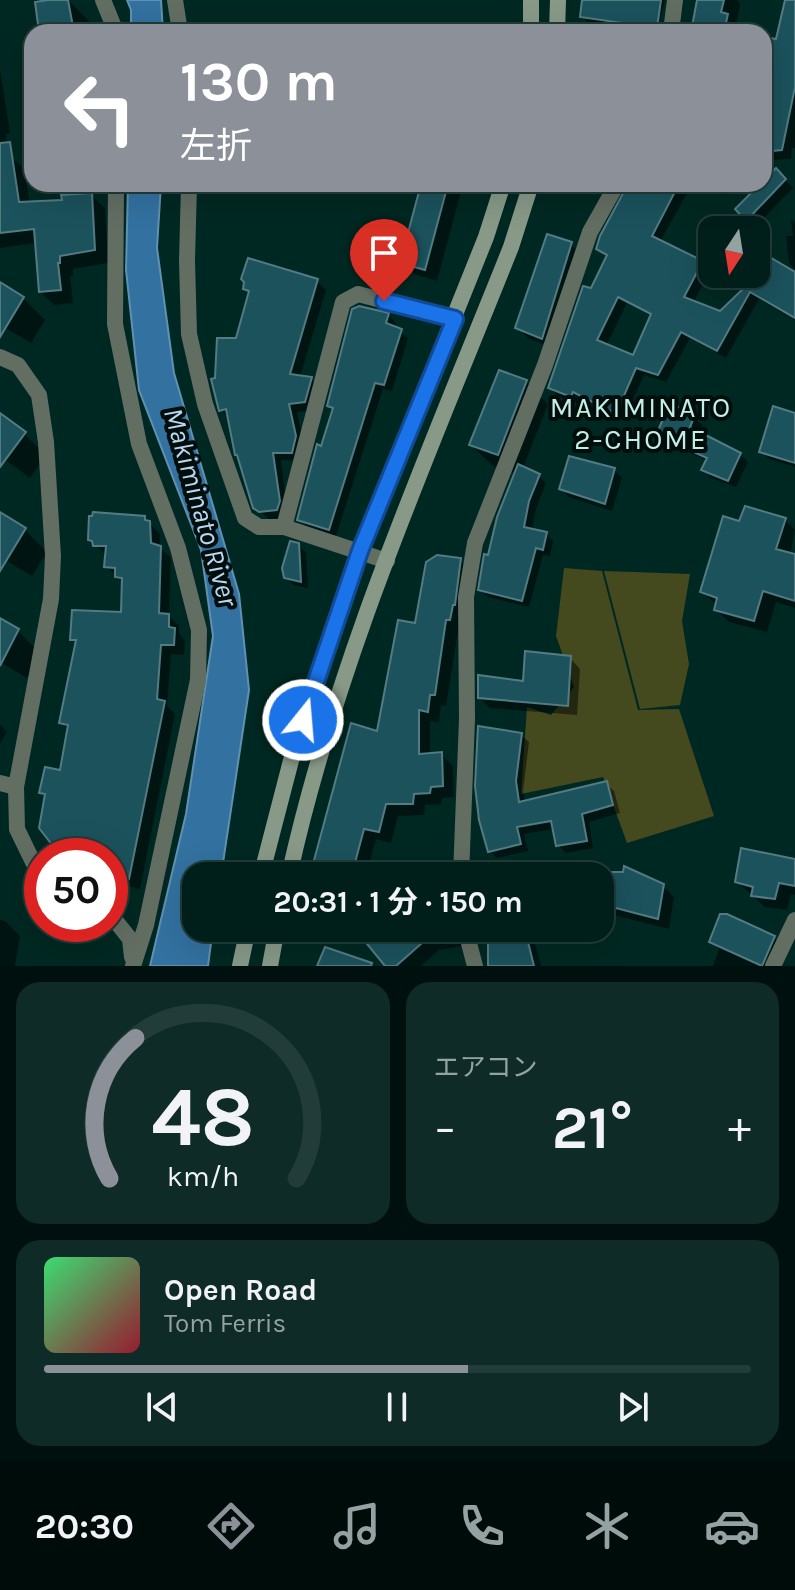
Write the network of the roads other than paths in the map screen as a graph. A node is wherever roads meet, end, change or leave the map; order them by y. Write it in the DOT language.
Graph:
graph roads {
  1 [pos="103,0"];
  2 [pos="175,0"];
  3 [pos="531,0"];
  4 [pos="558,0"];
  5 [pos="675,0"];
  6 [pos="113,24"];
  7 [pos="179,24"];
  8 [pos="531,24"];
  9 [pos="557,24"];
  10 [pos="672,24"];
  11 [pos="116,192"];
  12 [pos="189,192"];
  13 [pos="500,192"];
  14 [pos="528,192"];
  15 [pos="612,192"];
  16 [pos="455,319"];
  17 [pos="0,357"];
  18 [pos="284,527"];
  19 [pos="360,551"];
  20 [pos="387,561"];
  21 [pos="8,785"];
  22 [pos="24,843"];
  23 [pos="265,862"];
  24 [pos="293,862"];
  25 [pos="462,862"];
  26 [pos="795,920"];
  27 [pos="128,936"];
  28 [pos="245,942"];
  29 [pos="274,942"];
  30 [pos="469,942"];
  31 [pos="133,966"];
  32 [pos="240,966"];
  33 [pos="270,966"];
  34 [pos="475,966"];
  35 [pos="773,966"];
  1 -- 6 [label="street"];
  2 -- 7 [label="street"];
  3 -- 8 [label="main road"];
  4 -- 9 [label="main road"];
  5 -- 10 [label="street"];
  11 -- 31 [label="street"];
  12 -- 18 [label="street"];
  13 -- 16 [label="main road"];
  14 -- 20 [label="main road"];
  15 -- 25 [label="street"];
  16 -- 18 [label="street"];
  16 -- 19 [label="main road"];
  17 -- 21 [label="street"];
  18 -- 19 [label="street"];
  19 -- 20 [label="street"];
  19 -- 23 [label="main road"];
  20 -- 24 [label="main road"];
  21 -- 22 [label="street"];
  26 -- 35 [label="street"];
  27 -- 31 [label="street"];
  28 -- 32 [label="main road"];
  29 -- 33 [label="main road"];
  30 -- 34 [label="street"];
}
